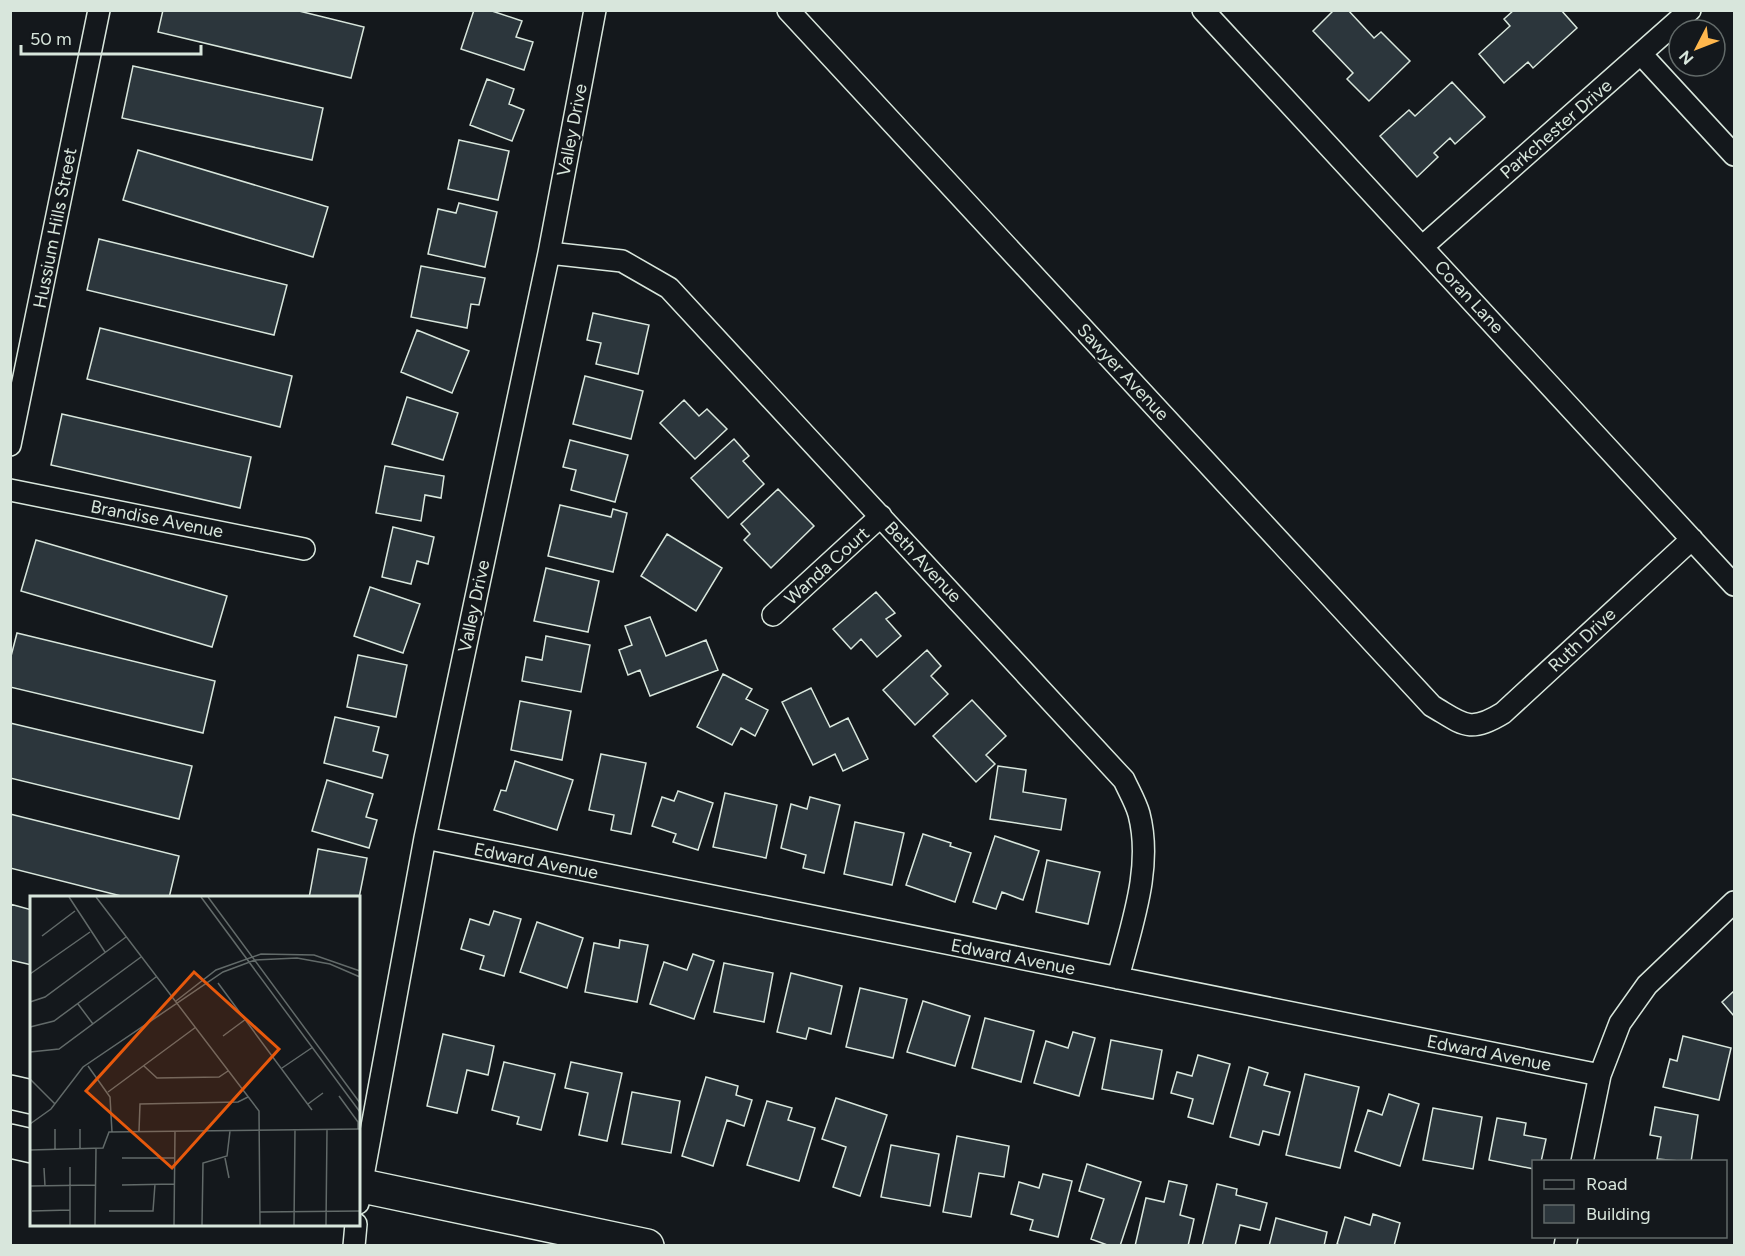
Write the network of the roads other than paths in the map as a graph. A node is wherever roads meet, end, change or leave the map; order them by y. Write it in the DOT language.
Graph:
graph roads {
  1 [pos="99,10"];
  2 [pos="595,10"];
  3 [pos="788,10"];
  4 [pos="1203,10"];
  5 [pos="1690,10"];
  6 [pos="1641,54"];
  7 [pos="1734,155"];
  8 [pos="1422,247"];
  9 [pos="549,253"];
  10 [pos="10,445"];
  11 [pos="10,490"];
  12 [pos="881,516"];
  13 [pos="1692,539"];
  14 [pos="304,549"];
  15 [pos="1734,585"];
  16 [pos="773,615"];
  17 [pos="1465,726"];
  18 [pos="425,838"];
  19 [pos="1734,902"];
  20 [pos="1118,978"];
  21 [pos="1600,1076"];
  22 [pos="10,1092"];
  23 [pos="30,1097"];
  24 [pos="10,1141"];
  25 [pos="30,1146"];
  26 [pos="1582,1160"];
  27 [pos="360,1185"];
  28 [pos="360,1190"];
  29 [pos="356,1226"];
  30 [pos="354,1245"];
  31 [pos="647,1245"];
  1 -- 10 [label="street, Hussium Hills Street"];
  2 -- 9 [label="street, Valley Drive"];
  3 -- 17 [label="street, Sawyer Avenue"];
  4 -- 8 [label="street, Coran Lane"];
  5 -- 6 [label="street, Parkchester Drive"];
  6 -- 7 [label="street"];
  6 -- 8 [label="street, Parkchester Drive"];
  8 -- 13 [label="street, Coran Lane"];
  9 -- 12 [label="street, Beth Avenue"];
  9 -- 18 [label="street, Valley Drive"];
  11 -- 14 [label="street, Brandise Avenue"];
  12 -- 16 [label="street, Wanda Court"];
  12 -- 20 [label="street, Beth Avenue"];
  13 -- 15 [label="street, Coran Lane"];
  13 -- 17 [label="street, Ruth Drive"];
  18 -- 20 [label="street, Edward Avenue"];
  18 -- 27 [label="street, Valley Drive"];
  19 -- 21 [label="street"];
  20 -- 21 [label="street, Edward Avenue"];
  21 -- 26 [label="street"];
  22 -- 23 [label="main road"];
  24 -- 25 [label="main road"];
  28 -- 31 [label="main road"];
  29 -- 30 [label="street"];
}
